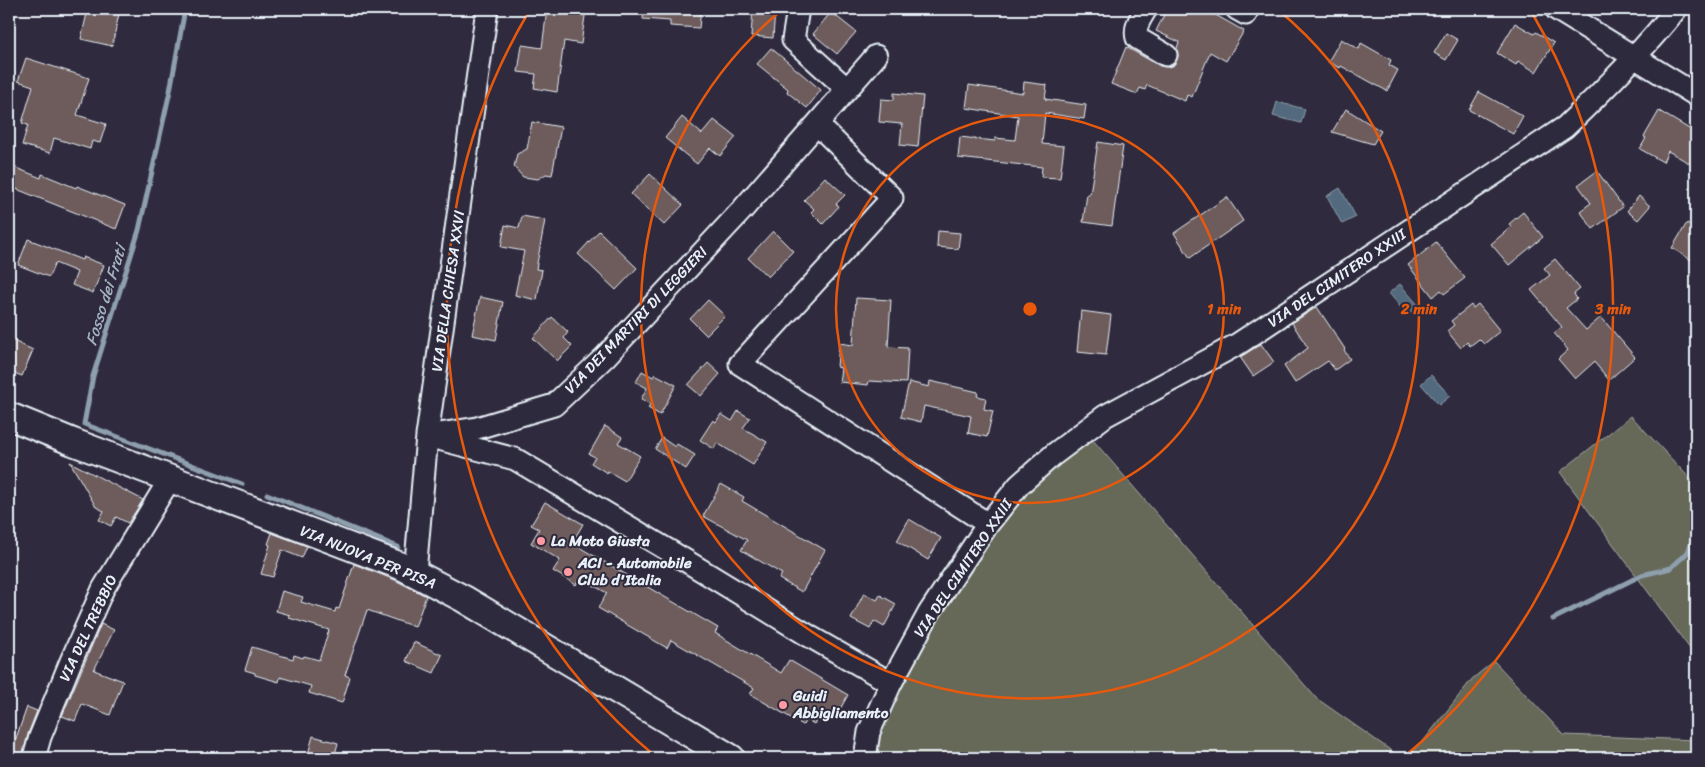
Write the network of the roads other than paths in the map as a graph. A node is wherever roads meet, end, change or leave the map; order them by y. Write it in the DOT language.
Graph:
graph roads {
  1 [pos="488,9"];
  2 [pos="798,9"];
  3 [pos="1146,9"];
  4 [pos="1556,9"];
  5 [pos="1676,9"];
  6 [pos="1166,55"];
  7 [pos="876,56"];
  8 [pos="1633,57"];
  9 [pos="848,89"];
  10 [pos="1696,95"];
  11 [pos="817,124"];
  12 [pos="9,416"];
  13 [pos="427,436"];
  14 [pos="170,479"];
  15 [pos="988,524"];
  16 [pos="414,573"];
  17 [pos="891,683"];
  18 [pos="34,758"];
  19 [pos="731,758"];
  20 [pos="865,758"];
  1 -- 13 [label="street, VIA DELLA CHIESA XXVI"];
  2 -- 9 [label="street"];
  3 -- 6 [label="street"];
  4 -- 8 [label="street"];
  5 -- 8 [label="street, VIA DEL CIMITERO XXIII"];
  7 -- 9 [label="street, VIA DEI MARTIRI DI LEGGIERI"];
  8 -- 10 [label="street"];
  8 -- 15 [label="street, VIA DEL CIMITERO XXIII"];
  9 -- 11 [label="street, VIA DEI MARTIRI DI LEGGIERI"];
  11 -- 13 [label="street, VIA DEI MARTIRI DI LEGGIERI"];
  11 -- 15 [label="street"];
  12 -- 14 [label="main road, VIA NUOVA PER PISA"];
  13 -- 16 [label="street, VIA DELLA CHIESA XXVI"];
  13 -- 17 [label="street"];
  14 -- 16 [label="main road, VIA NUOVA PER PISA"];
  14 -- 18 [label="street, VIA DEL TREBBIO"];
  15 -- 17 [label="street, VIA DEL CIMITERO XXIII"];
  16 -- 19 [label="main road, VIA NUOVA PER PISA"];
  17 -- 20 [label="street, VIA DEL CIMITERO XXIII"];
}
